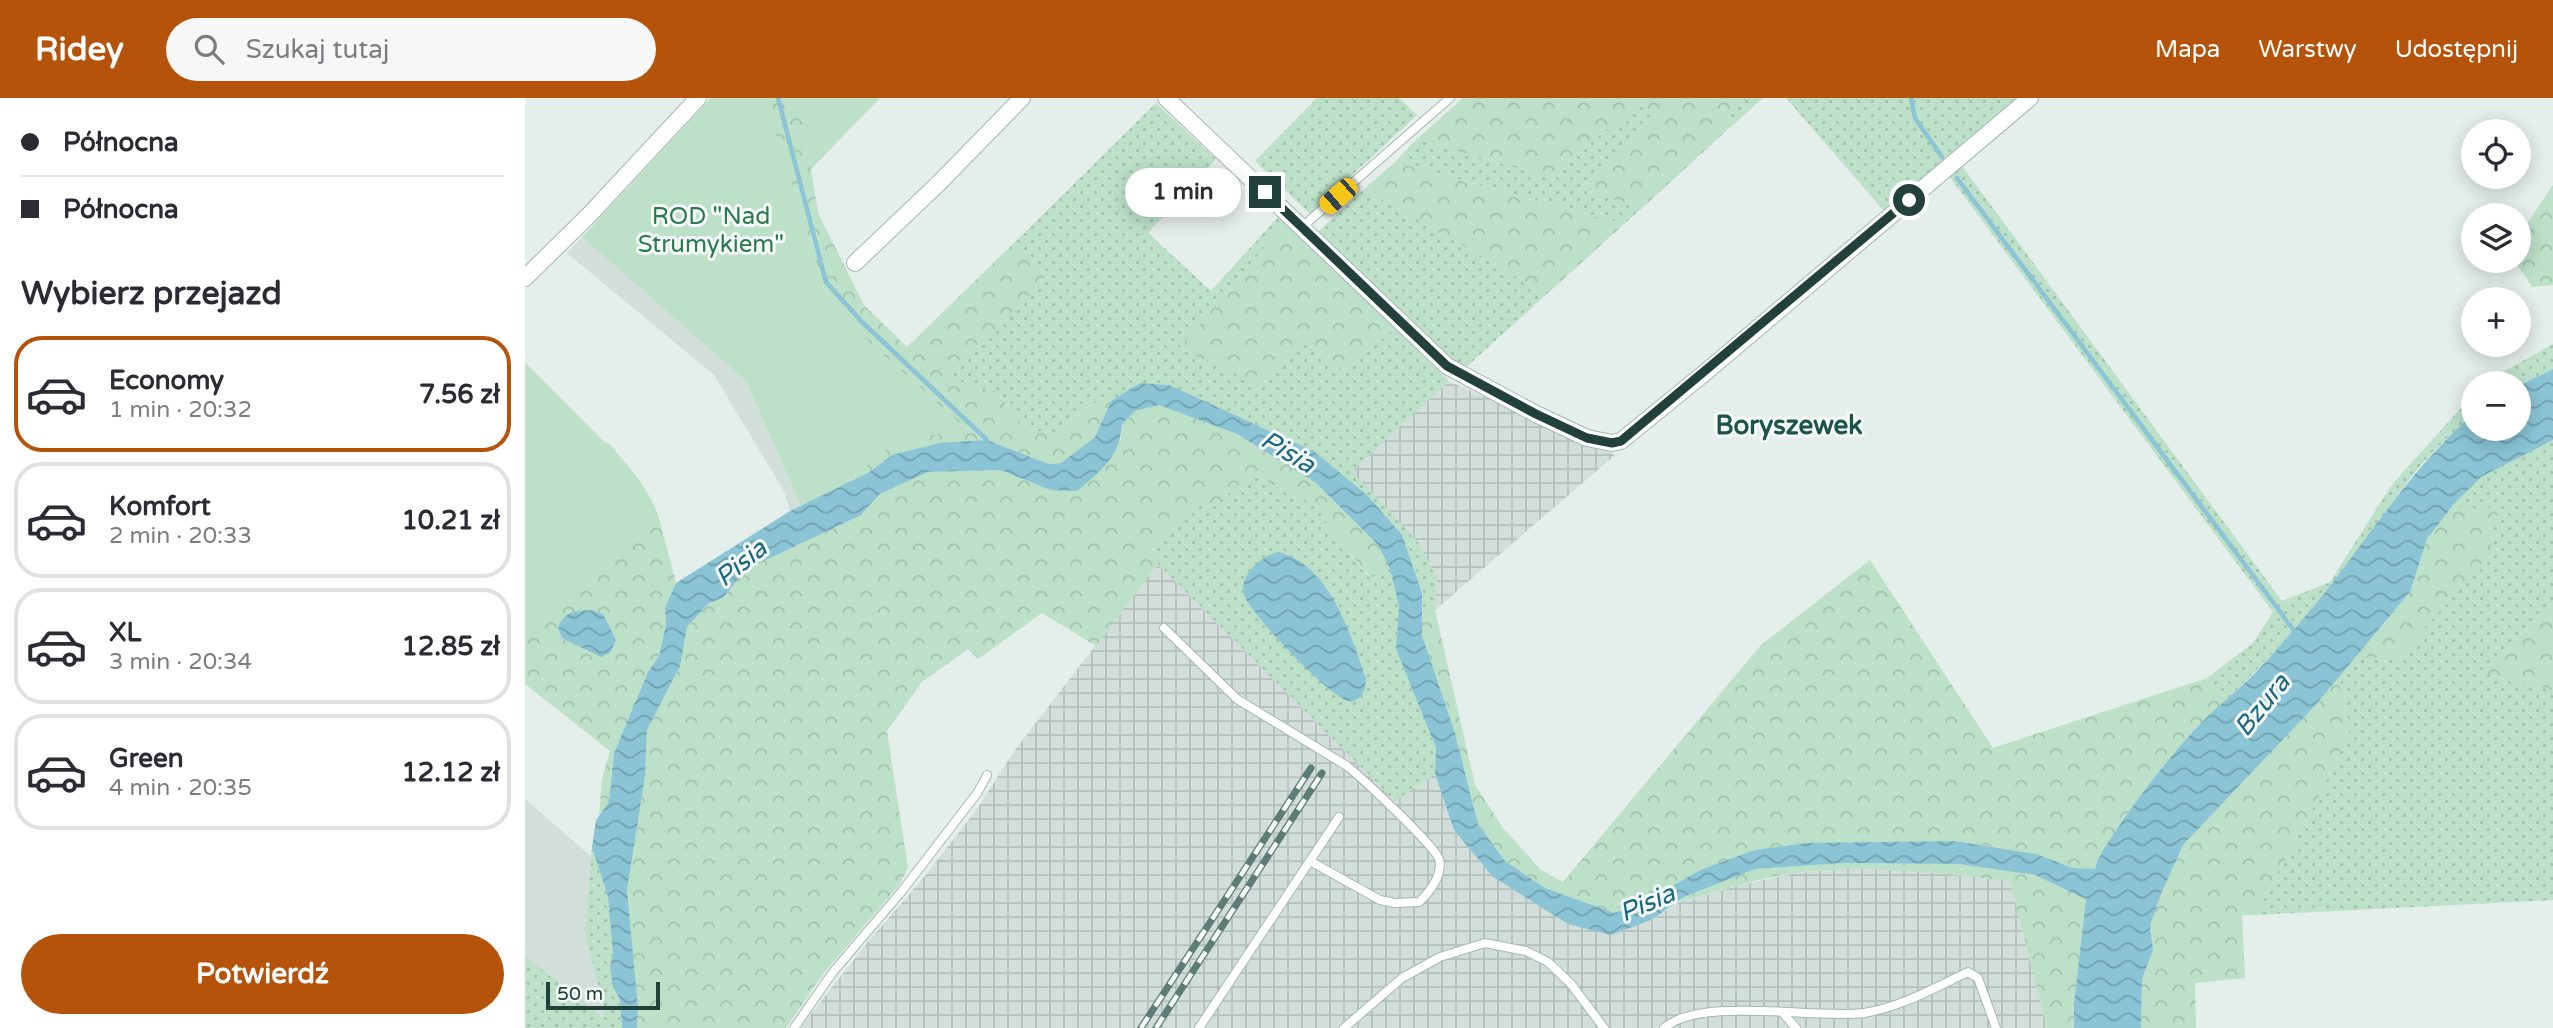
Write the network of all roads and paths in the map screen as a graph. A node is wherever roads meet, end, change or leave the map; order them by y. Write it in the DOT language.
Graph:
graph roads {
  1 [pos="698,98"];
  2 [pos="1022,98"];
  3 [pos="1166,98"];
  4 [pos="1450,98"];
  5 [pos="2030,98"];
  6 [pos="1302,227"];
  7 [pos="855,263"];
  8 [pos="525,278"];
  9 [pos="1164,628"];
  10 [pos="987,775"];
  11 [pos="1339,817"];
  12 [pos="1310,860"];
  13 [pos="1782,1012"];
  14 [pos="794,1028"];
  15 [pos="1199,1028"];
  16 [pos="1343,1028"];
  17 [pos="1604,1028"];
  18 [pos="1664,1028"];
  19 [pos="1796,1028"];
  20 [pos="1996,1028"];
  1 -- 8 [label="street"];
  2 -- 7 [label="street"];
  3 -- 6 [label="street"];
  4 -- 6 [label="lane"];
  5 -- 6 [label="street"];
  9 -- 12 [label="lane"];
  10 -- 14 [label="lane"];
  11 -- 12 [label="lane"];
  12 -- 15 [label="lane"];
  13 -- 18 [label="lane"];
  13 -- 19 [label="lane"];
  13 -- 20 [label="lane"];
  16 -- 17 [label="lane"];
}
